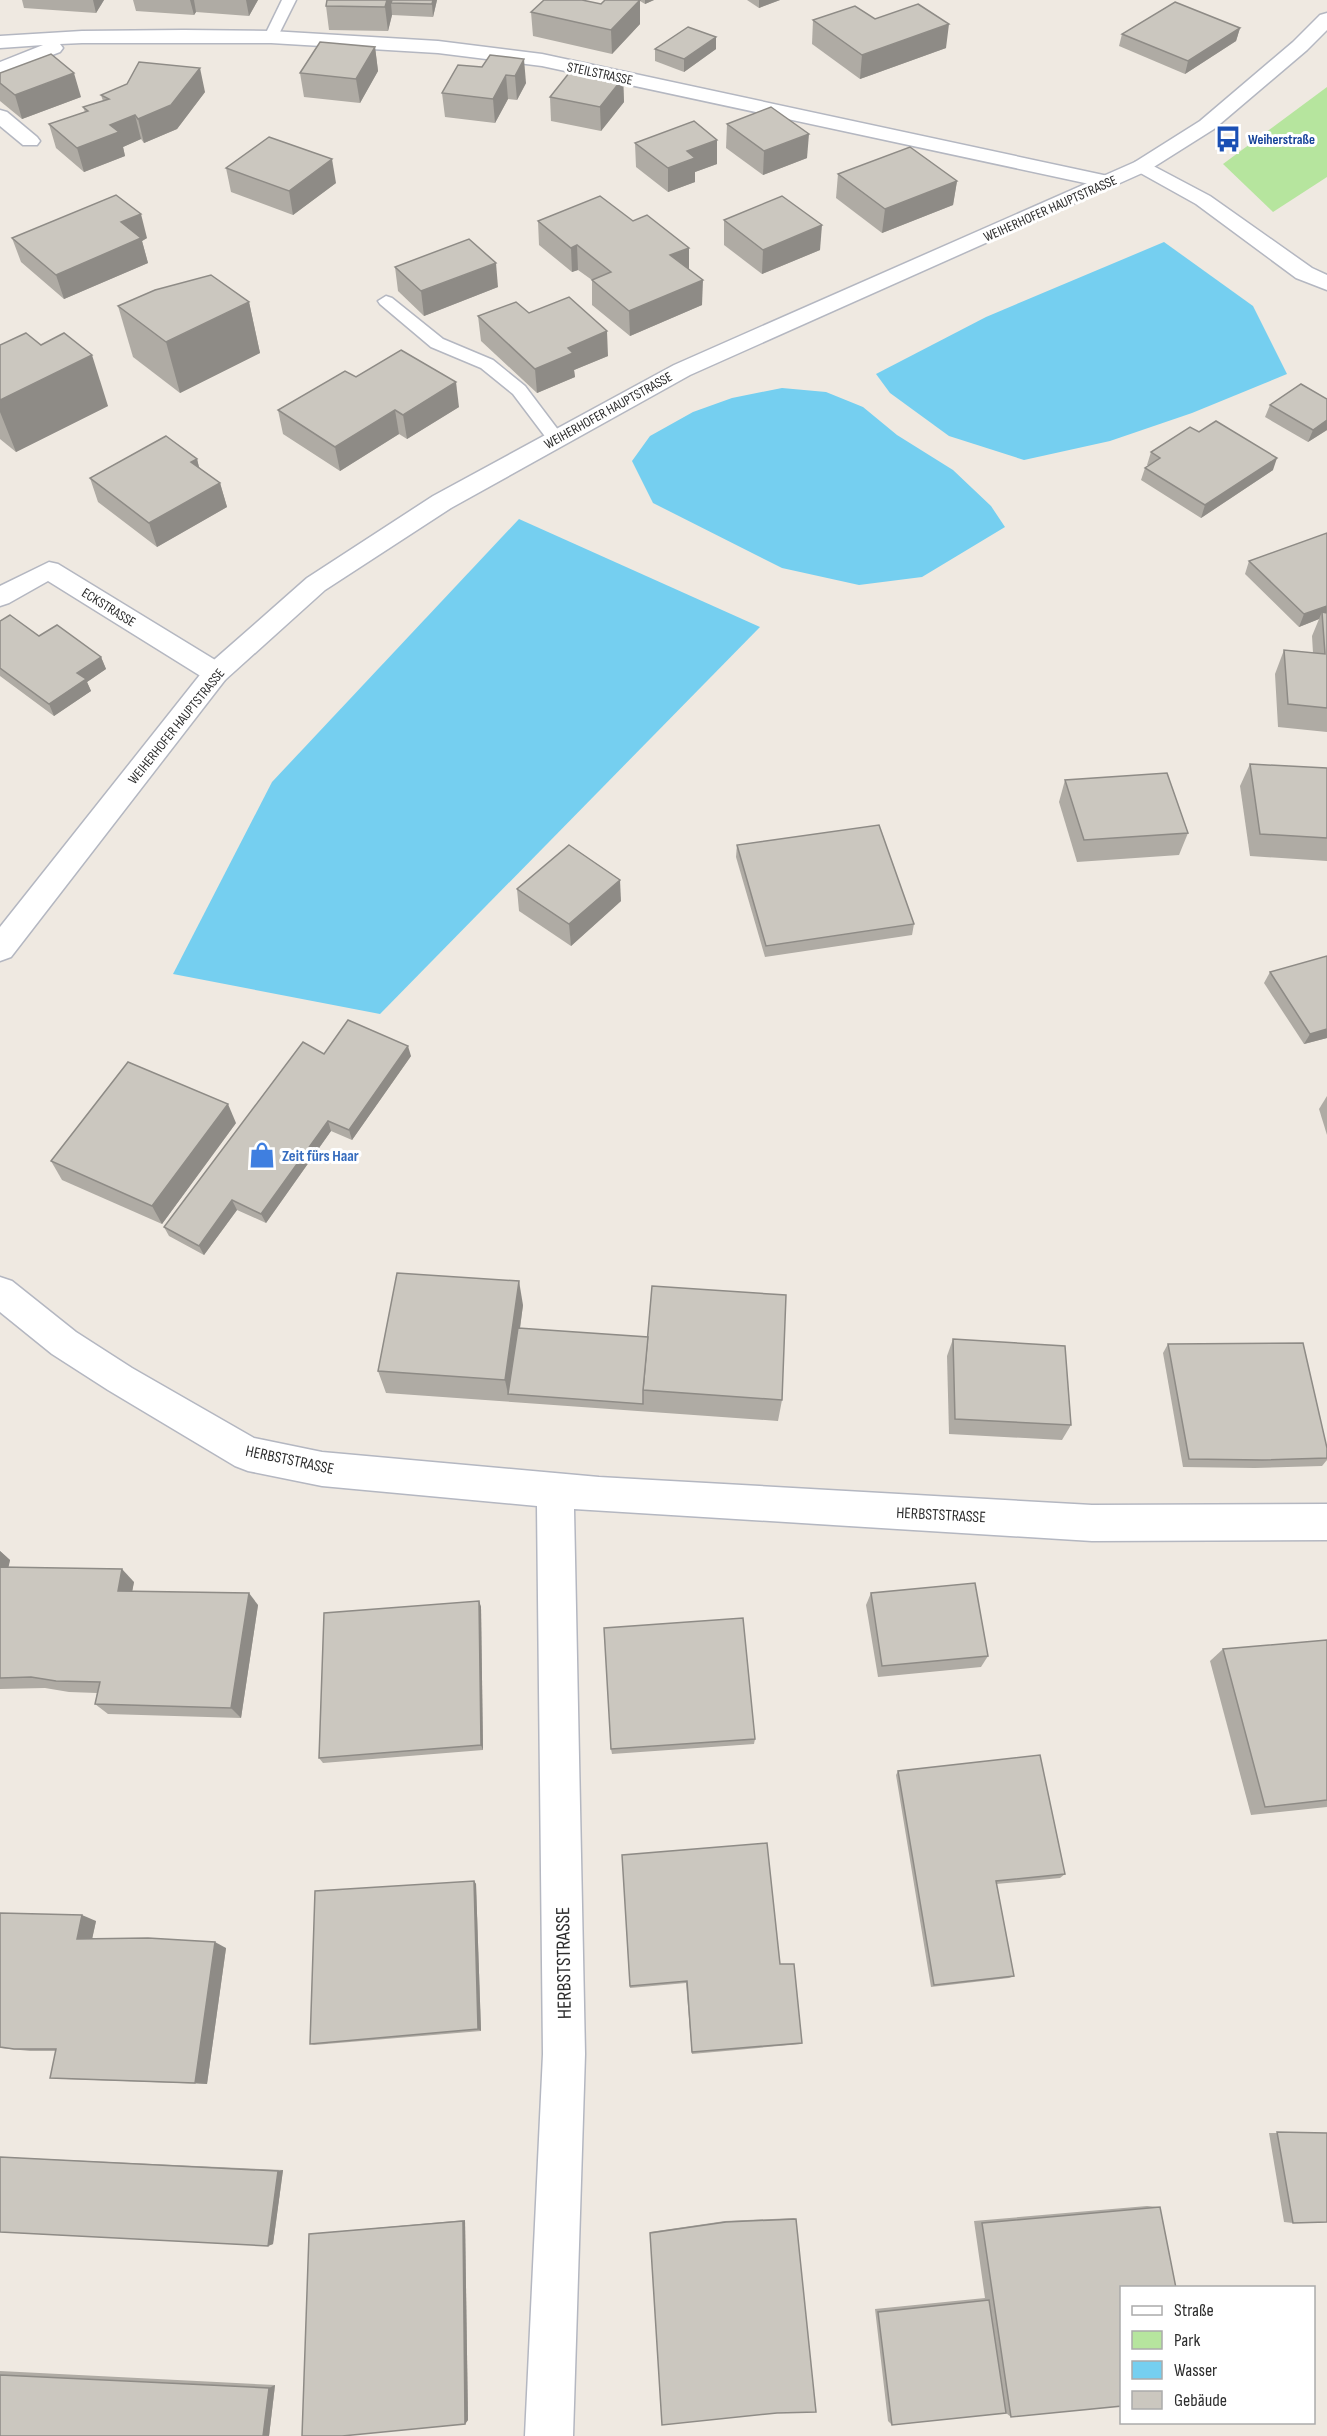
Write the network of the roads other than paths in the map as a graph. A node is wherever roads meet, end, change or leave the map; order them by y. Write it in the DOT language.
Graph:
graph roads {
  1 [pos="289,0"];
  2 [pos="1327,19"];
  3 [pos="82,37"];
  4 [pos="271,37"];
  5 [pos="0,42"];
  6 [pos="0,69"];
  7 [pos="0,116"];
  8 [pos="30,141"];
  9 [pos="1142,166"];
  10 [pos="1108,182"];
  11 [pos="1327,282"];
  12 [pos="386,301"];
  13 [pos="556,439"];
  14 [pos="0,597"];
  15 [pos="216,673"];
  16 [pos="0,949"];
  17 [pos="0,1292"];
  18 [pos="555,1489"];
  19 [pos="1327,1522"];
  20 [pos="549,2436"];
  1 -- 4 [label="lane"];
  2 -- 9 [label="street, WEIHERHOFER HAUPTSTRASSE"];
  3 -- 4 [label="street, STEILSTRASSE"];
  3 -- 5 [label="street, STEILSTRASSE"];
  3 -- 6 [label="street"];
  4 -- 10 [label="street, STEILSTRASSE"];
  7 -- 8 [label="street"];
  9 -- 10 [label="street, WEIHERHOFER HAUPTSTRASSE"];
  9 -- 11 [label="street"];
  10 -- 13 [label="street, WEIHERHOFER HAUPTSTRASSE"];
  12 -- 13 [label="lane"];
  13 -- 15 [label="street, WEIHERHOFER HAUPTSTRASSE"];
  14 -- 15 [label="street, ECKSTRASSE"];
  15 -- 16 [label="street, WEIHERHOFER HAUPTSTRASSE"];
  17 -- 18 [label="street, HERBSTSTRASSE"];
  18 -- 19 [label="street, HERBSTSTRASSE"];
  18 -- 20 [label="street, HERBSTSTRASSE"];
}
